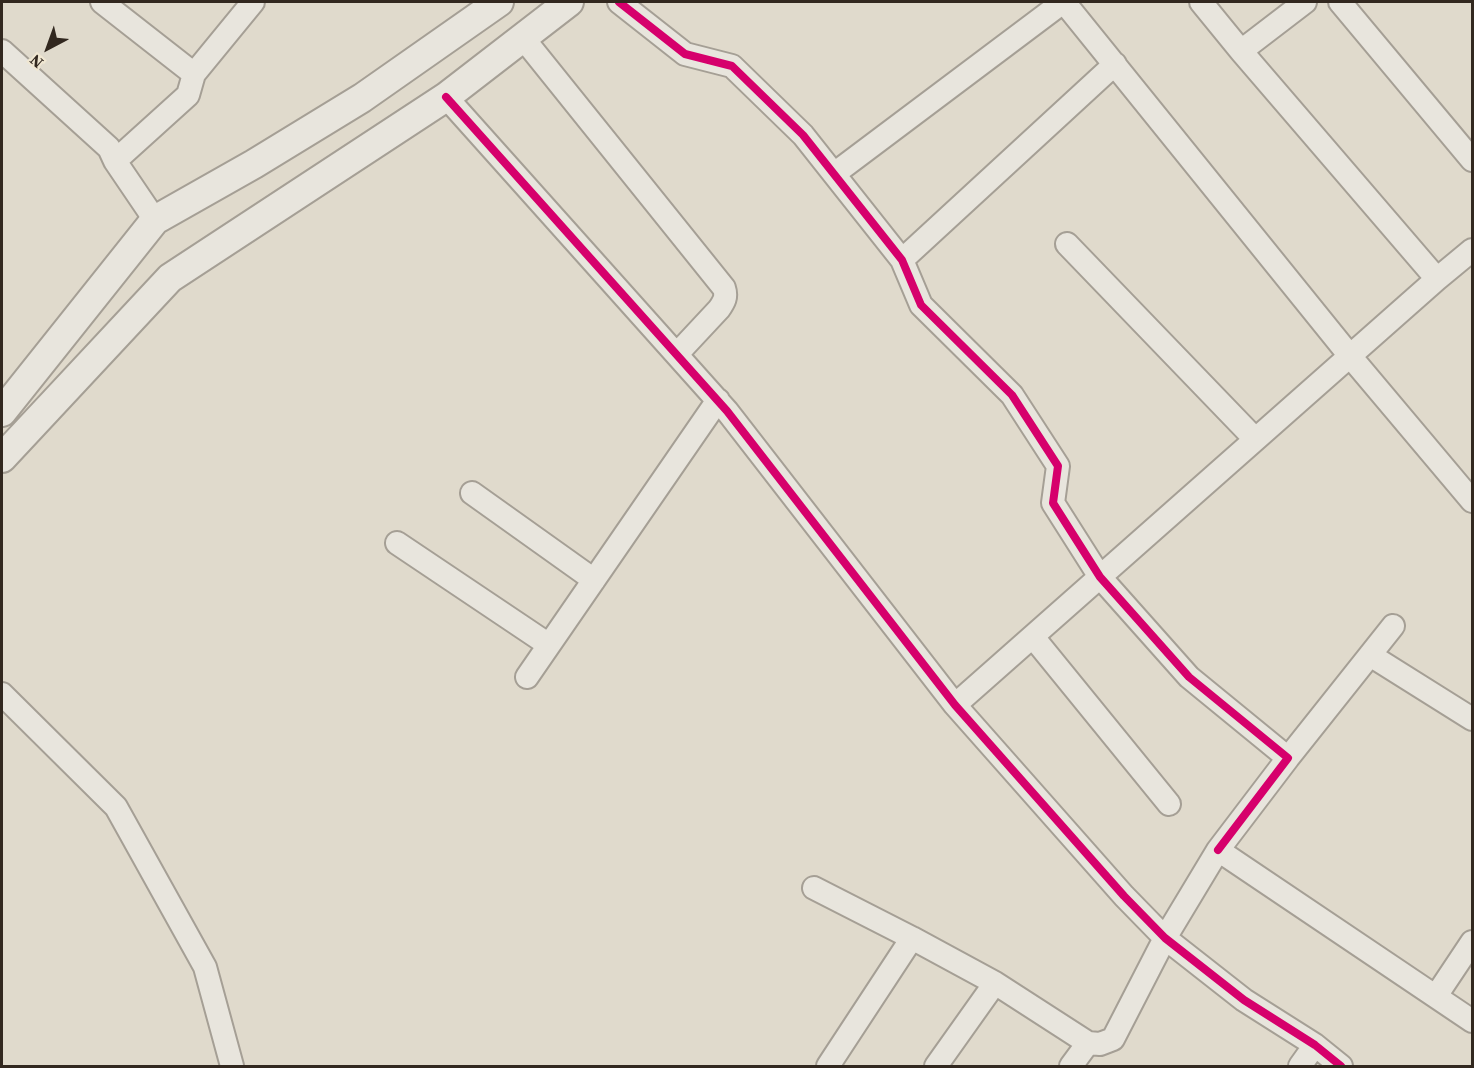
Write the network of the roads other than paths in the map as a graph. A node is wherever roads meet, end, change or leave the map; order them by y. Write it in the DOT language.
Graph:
graph roads {
  1 [pos="102,2"];
  2 [pos="253,2"];
  3 [pos="499,2"];
  4 [pos="569,2"];
  5 [pos="619,2"];
  6 [pos="1064,2"];
  7 [pos="1201,2"];
  8 [pos="1305,2"];
  9 [pos="1340,2"];
  10 [pos="522,38"];
  11 [pos="2,51"];
  12 [pos="1241,51"];
  13 [pos="1115,64"];
  14 [pos="194,74"];
  15 [pos="446,97"];
  16 [pos="1473,160"];
  17 [pos="115,161"];
  18 [pos="834,174"];
  19 [pos="155,220"];
  20 [pos="1067,244"];
  21 [pos="1473,250"];
  22 [pos="902,260"];
  23 [pos="1437,279"];
  24 [pos="677,354"];
  25 [pos="1350,356"];
  26 [pos="718,400"];
  27 [pos="2,412"];
  28 [pos="1256,440"];
  29 [pos="2,458"];
  30 [pos="472,493"];
  31 [pos="1473,501"];
  32 [pos="398,543"];
  33 [pos="1100,577"];
  34 [pos="594,580"];
  35 [pos="1393,626"];
  36 [pos="1033,637"];
  37 [pos="549,645"];
  38 [pos="1370,655"];
  39 [pos="527,677"];
  40 [pos="2,694"];
  41 [pos="956,705"];
  42 [pos="1473,718"];
  43 [pos="1288,758"];
  44 [pos="1169,804"];
  45 [pos="1218,850"];
  46 [pos="814,888"];
  47 [pos="912,938"];
  48 [pos="1164,938"];
  49 [pos="1473,942"];
  50 [pos="995,983"];
  51 [pos="1436,996"];
  52 [pos="1473,1021"];
  53 [pos="1088,1043"];
  54 [pos="1315,1045"];
  55 [pos="232,1066"];
  56 [pos="828,1066"];
  57 [pos="936,1066"];
  58 [pos="1071,1066"];
  59 [pos="1300,1066"];
  60 [pos="1341,1066"];
  1 -- 14 [label="street"];
  2 -- 14 [label="street"];
  3 -- 19 [label="street"];
  4 -- 10 [label="street"];
  5 -- 18 [label="street"];
  6 -- 13 [label="street"];
  6 -- 18 [label="street"];
  7 -- 12 [label="street"];
  8 -- 12 [label="street"];
  9 -- 16 [label="street"];
  10 -- 15 [label="street"];
  10 -- 24 [label="street"];
  11 -- 17 [label="street"];
  12 -- 23 [label="street"];
  13 -- 22 [label="street"];
  13 -- 25 [label="street"];
  14 -- 17 [label="street"];
  15 -- 24 [label="street"];
  15 -- 29 [label="street"];
  17 -- 19 [label="street"];
  18 -- 22 [label="street"];
  19 -- 27 [label="street"];
  20 -- 28 [label="street"];
  21 -- 23 [label="street"];
  22 -- 33 [label="street"];
  23 -- 25 [label="street"];
  24 -- 26 [label="street"];
  25 -- 28 [label="street"];
  25 -- 31 [label="street"];
  26 -- 34 [label="street"];
  26 -- 41 [label="street"];
  28 -- 33 [label="street"];
  30 -- 34 [label="street"];
  32 -- 37 [label="street"];
  33 -- 36 [label="street"];
  33 -- 43 [label="street"];
  34 -- 37 [label="street"];
  35 -- 38 [label="street"];
  36 -- 41 [label="street"];
  36 -- 44 [label="street"];
  37 -- 39 [label="street"];
  38 -- 42 [label="street"];
  38 -- 43 [label="street"];
  40 -- 55 [label="street"];
  41 -- 48 [label="street"];
  43 -- 45 [label="street"];
  45 -- 48 [label="street"];
  45 -- 51 [label="street"];
  46 -- 47 [label="street"];
  47 -- 50 [label="street"];
  47 -- 56 [label="street"];
  48 -- 53 [label="street"];
  48 -- 54 [label="street"];
  49 -- 51 [label="street"];
  50 -- 53 [label="street"];
  50 -- 57 [label="street"];
  51 -- 52 [label="street"];
  53 -- 58 [label="street"];
  54 -- 59 [label="street"];
  54 -- 60 [label="street"];
}
